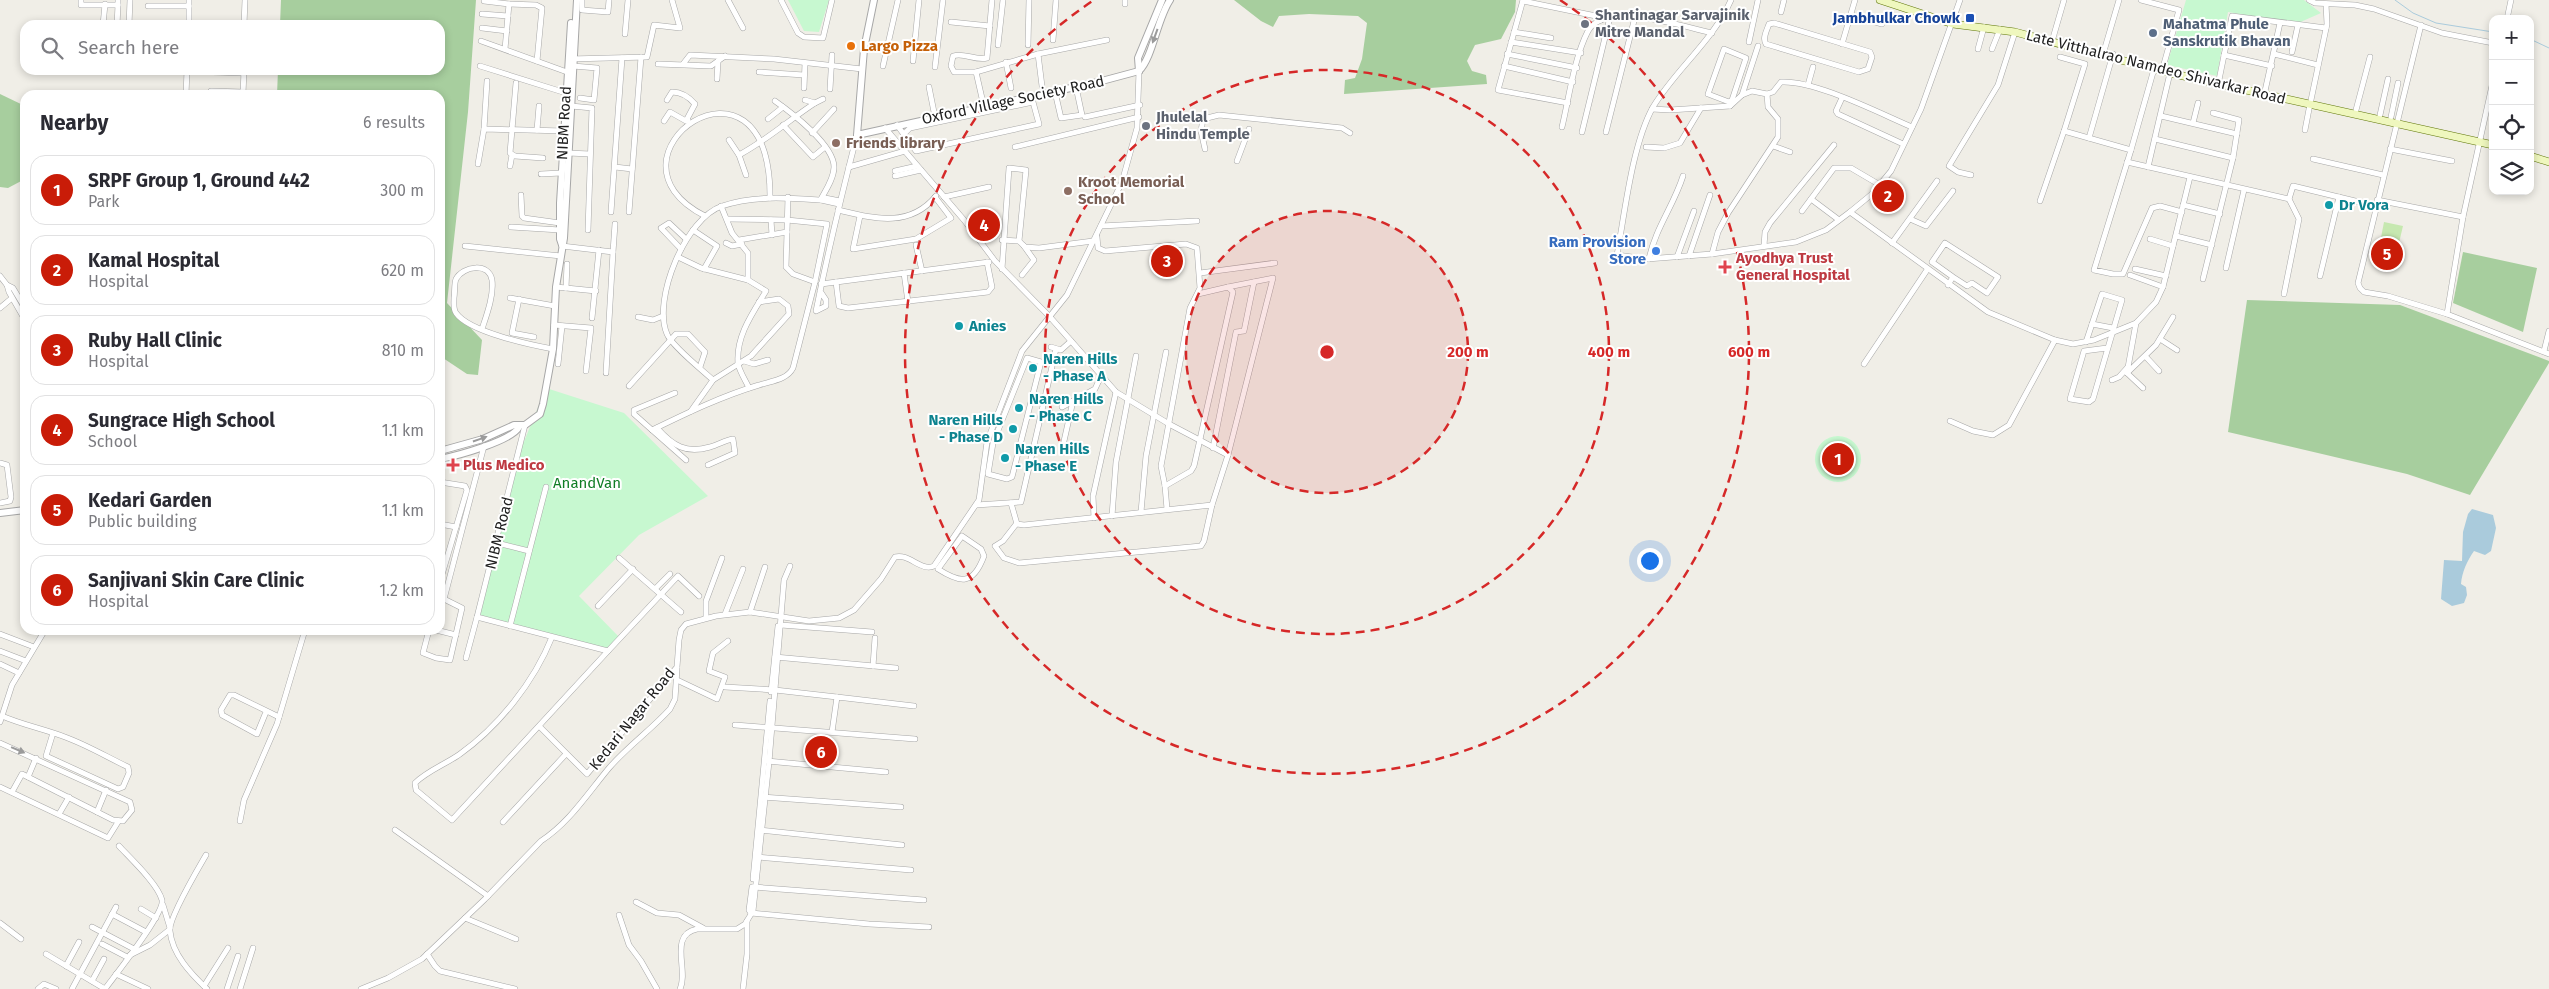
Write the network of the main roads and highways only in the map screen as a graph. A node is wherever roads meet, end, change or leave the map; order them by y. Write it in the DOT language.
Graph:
graph roads {
  1 [pos="1880,0"];
  2 [pos="1892,0"];
  3 [pos="1953,23"];
  4 [pos="2113,56"];
  5 [pos="2160,69"];
  6 [pos="2311,102"];
  7 [pos="2395,119"];
  8 [pos="2489,143"];
  9 [pos="2534,156"];
  10 [pos="2534,156"];
  11 [pos="2549,158"];
  12 [pos="2549,162"];
  1 -- 3 [label="main road, Late Vitthalrao Namdeo Shivarkar Road"];
  2 -- 3 [label="main road, Late Vitthalrao Namdeo Shivarkar Road"];
  3 -- 4 [label="main road, Late Vitthalrao Namdeo Shivarkar Road"];
  3 -- 4 [label="main road, Late Vitthalrao Namdeo Shivarkar Road"];
  4 -- 5 [label="main road, Late Vitthalrao Namdeo Shivarkar Road"];
  5 -- 6 [label="main road, Late Vitthalrao Namdeo Shivarkar Road"];
  5 -- 6 [label="main road, Late Vitthalrao Namdeo Shivarkar Road"];
  6 -- 7 [label="main road, Late Vitthalrao Namdeo Shivarkar Road"];
  6 -- 7 [label="main road, Late Vitthalrao Namdeo Shivarkar Road"];
  7 -- 8 [label="main road, Late Vitthalrao Namdeo Shivarkar Road"];
  9 -- 11 [label="main road"];
  10 -- 12 [label="main road"];
}
